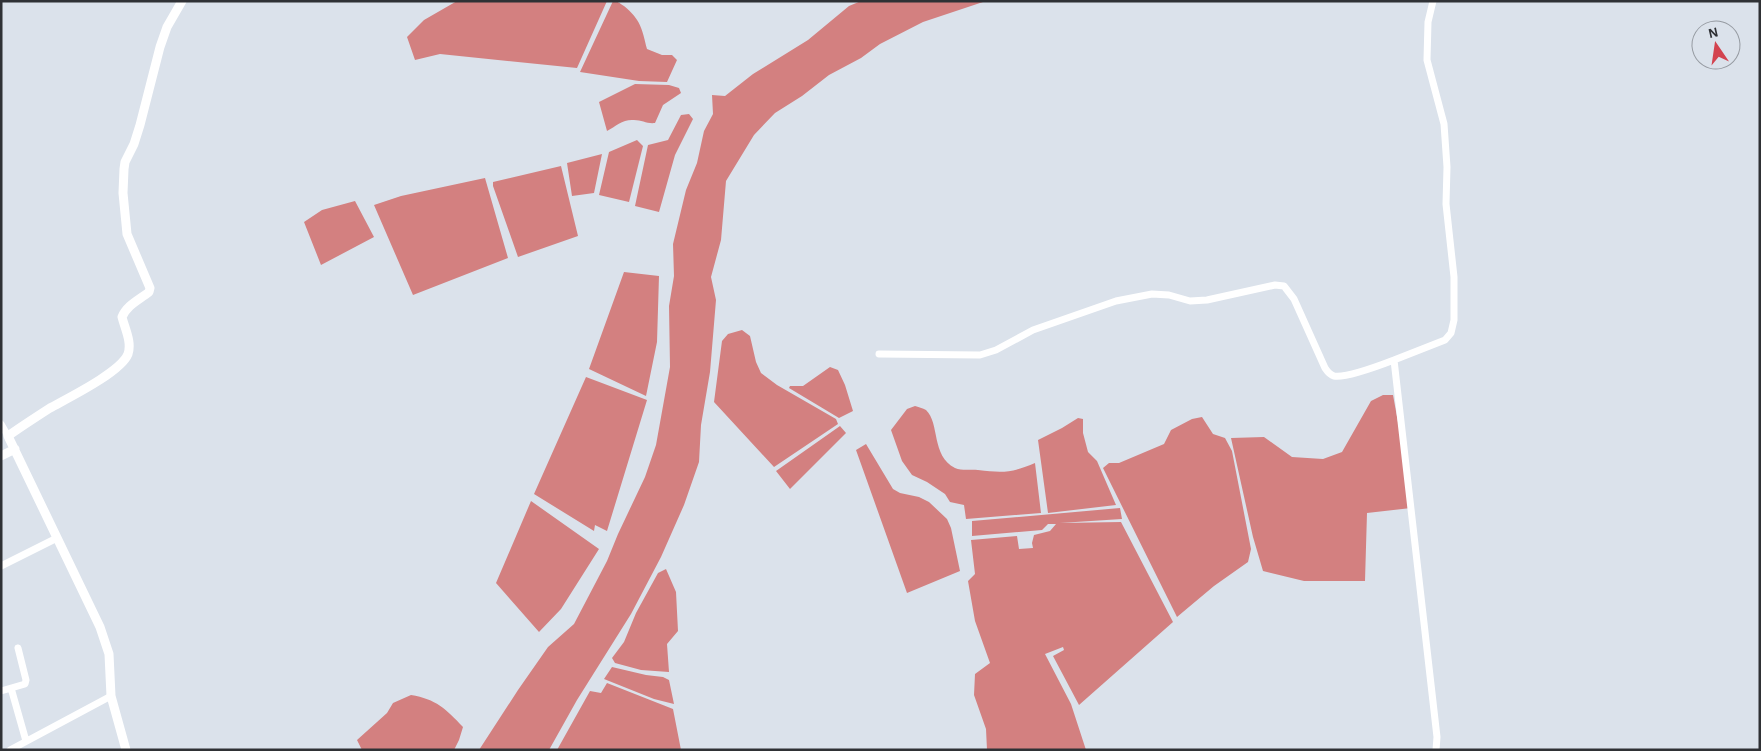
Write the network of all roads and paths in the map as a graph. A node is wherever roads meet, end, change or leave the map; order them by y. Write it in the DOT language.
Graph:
graph roads {
  1 [pos="182,1"];
  2 [pos="1433,1"];
  3 [pos="879,354"];
  4 [pos="1394,360"];
  5 [pos="1,424"];
  6 [pos="8,436"];
  7 [pos="15,449"];
  8 [pos="1,456"];
  9 [pos="58,538"];
  10 [pos="1,566"];
  11 [pos="18,648"];
  12 [pos="11,688"];
  13 [pos="1,691"];
  14 [pos="111,696"];
  15 [pos="26,741"];
  16 [pos="10,750"];
  17 [pos="126,750"];
  18 [pos="1436,750"];
  1 -- 6 [label="street"];
  2 -- 4 [label="street"];
  3 -- 4 [label="street"];
  4 -- 18 [label="street"];
  5 -- 6 [label="street"];
  6 -- 7 [label="street"];
  7 -- 8 [label="street"];
  7 -- 9 [label="street"];
  9 -- 10 [label="street"];
  9 -- 14 [label="street"];
  11 -- 12 [label="street"];
  12 -- 13 [label="street"];
  12 -- 15 [label="street"];
  14 -- 15 [label="street"];
  14 -- 17 [label="street"];
  15 -- 16 [label="street"];
}
